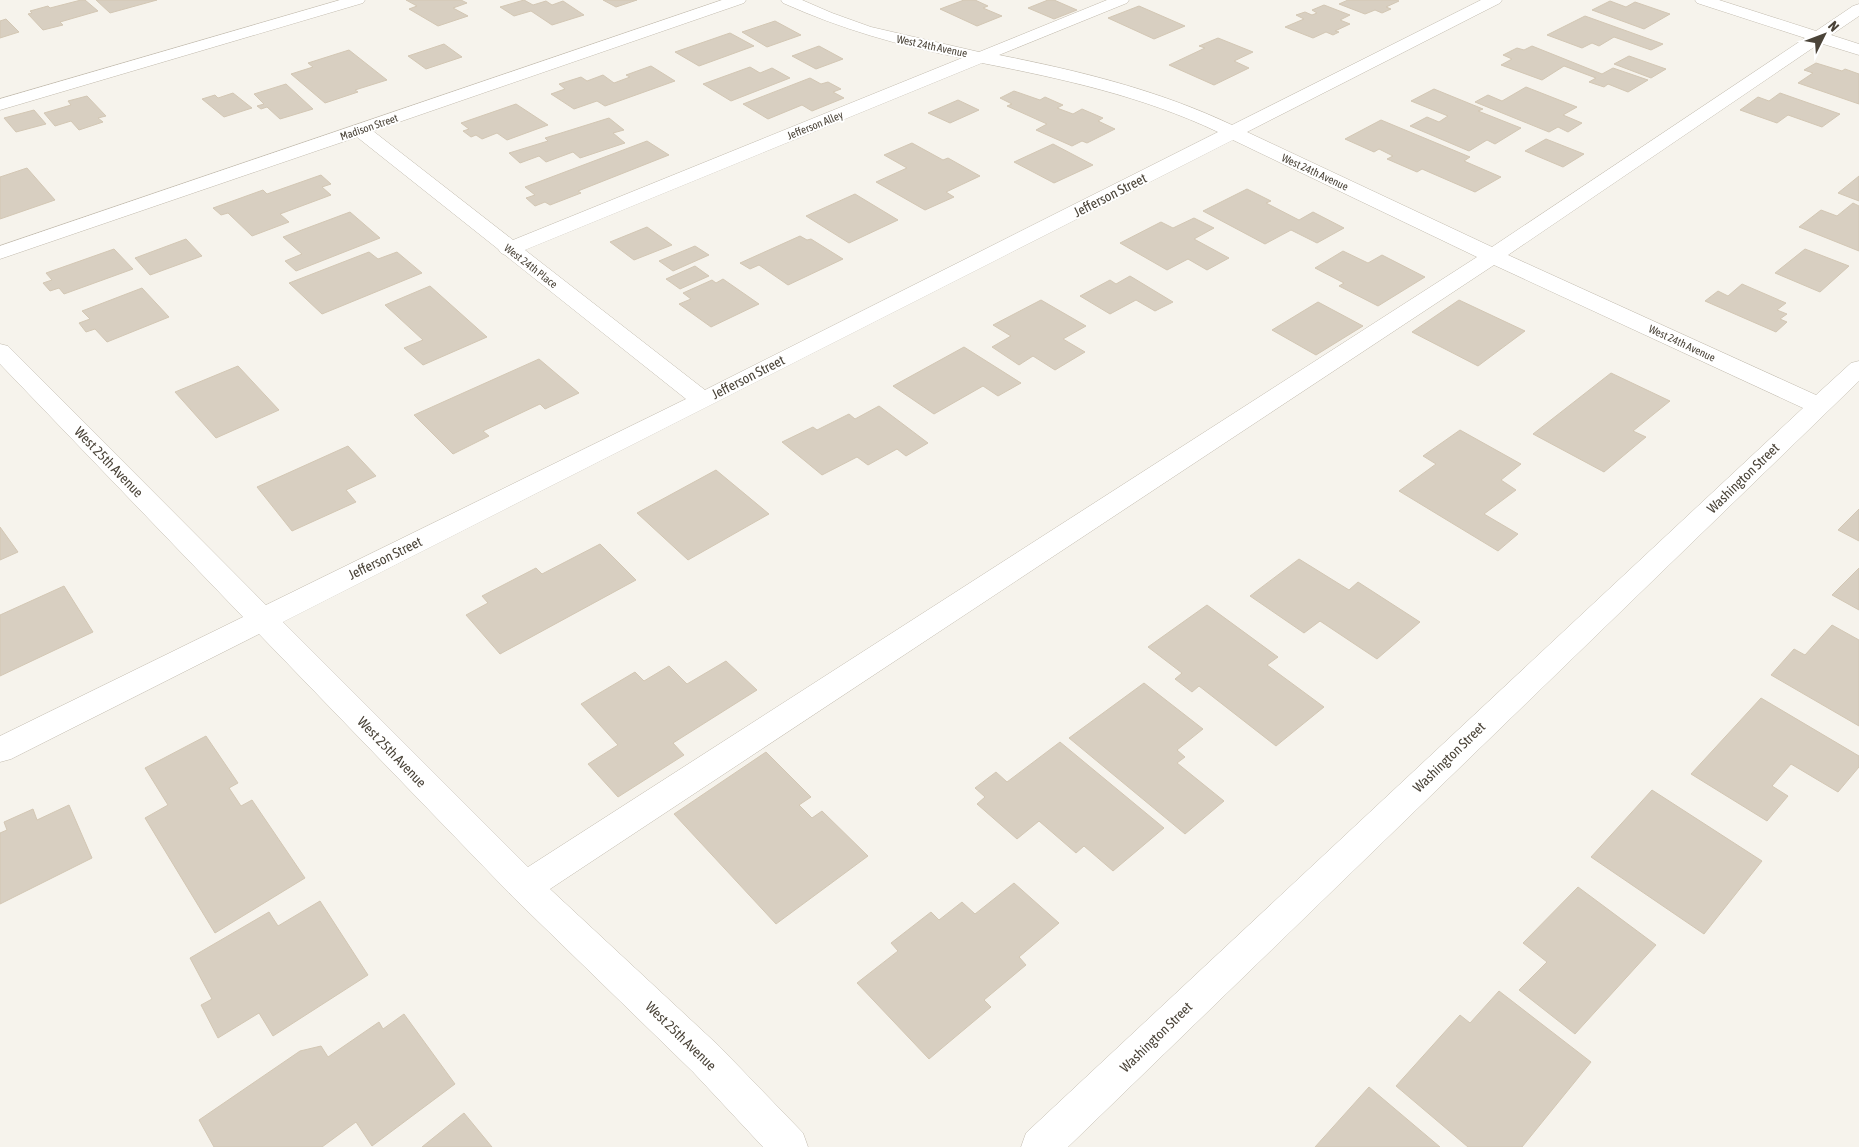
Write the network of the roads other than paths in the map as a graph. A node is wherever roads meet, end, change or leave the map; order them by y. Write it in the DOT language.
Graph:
graph roads {
  1 [pos="357,0"];
  2 [pos="738,0"];
  3 [pos="789,0"];
  4 [pos="1121,0"];
  5 [pos="1494,0"];
  6 [pos="1703,0"];
  7 [pos="1859,9"];
  8 [pos="1817,36"];
  9 [pos="1859,50"];
  10 [pos="982,57"];
  11 [pos="0,105"];
  12 [pos="360,130"];
  13 [pos="1231,133"];
  14 [pos="508,249"];
  15 [pos="0,253"];
  16 [pos="1493,256"];
  17 [pos="0,351"];
  18 [pos="1859,368"];
  19 [pos="703,400"];
  20 [pos="1819,406"];
  21 [pos="262,619"];
  22 [pos="0,750"];
  23 [pos="525,887"];
  24 [pos="789,1147"];
  25 [pos="1040,1147"];
  1 -- 11 [label="street"];
  2 -- 12 [label="street, Madison Street"];
  3 -- 10 [label="street, West 24th Avenue"];
  4 -- 10 [label="street, Jefferson Alley"];
  5 -- 13 [label="street, Jefferson Street"];
  6 -- 8 [label="street"];
  7 -- 8 [label="street"];
  8 -- 9 [label="street"];
  8 -- 16 [label="street"];
  10 -- 13 [label="street, West 24th Avenue"];
  10 -- 14 [label="street, Jefferson Alley"];
  12 -- 14 [label="street, West 24th Place"];
  12 -- 15 [label="street, Madison Street"];
  13 -- 16 [label="street, West 24th Avenue"];
  13 -- 19 [label="street, Jefferson Street"];
  14 -- 19 [label="street, West 24th Place"];
  16 -- 20 [label="street, West 24th Avenue"];
  16 -- 23 [label="street"];
  17 -- 21 [label="street, West 25th Avenue"];
  18 -- 20 [label="street, Washington Street"];
  19 -- 21 [label="street, Jefferson Street"];
  20 -- 25 [label="street, Washington Street"];
  21 -- 22 [label="street, Jefferson Street"];
  21 -- 23 [label="street, West 25th Avenue"];
  23 -- 24 [label="street, West 25th Avenue"];
}
